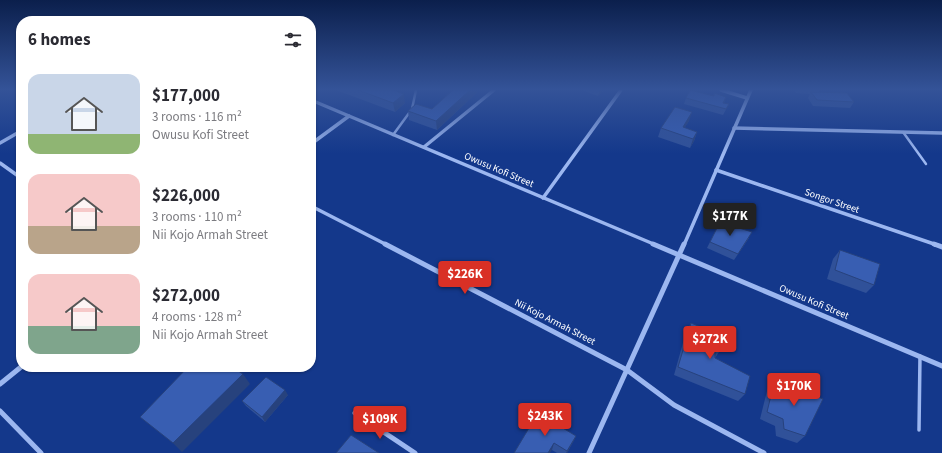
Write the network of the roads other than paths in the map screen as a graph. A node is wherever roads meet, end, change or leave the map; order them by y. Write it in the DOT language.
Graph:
graph roads {
  1 [pos="337,111"];
  2 [pos="410,111"];
  3 [pos="468,111"];
  4 [pos="606,111"];
  5 [pos="741,111"];
  6 [pos="349,116"];
  7 [pos="734,128"];
  8 [pos="903,132"];
  9 [pos="942,133"];
  10 [pos="16,134"];
  11 [pos="393,134"];
  12 [pos="316,140"];
  13 [pos="0,143"];
  14 [pos="424,148"];
  15 [pos="0,163"];
  16 [pos="926,164"];
  17 [pos="716,170"];
  18 [pos="16,174"];
  19 [pos="543,198"];
  20 [pos="316,209"];
  21 [pos="942,247"];
  22 [pos="679,256"];
  23 [pos="920,356"];
  24 [pos="942,366"];
  25 [pos="627,370"];
  26 [pos="16,371"];
  27 [pos="0,384"];
  28 [pos="0,411"];
  29 [pos="355,413"];
  30 [pos="919,430"];
  31 [pos="41,453"];
  32 [pos="415,453"];
  33 [pos="589,453"];
  34 [pos="764,453"];
  1 -- 6 [label="street, Owusu Kofi Street"];
  2 -- 11 [label="lane"];
  3 -- 14 [label="street"];
  4 -- 19 [label="street"];
  5 -- 7 [label="street"];
  6 -- 11 [label="street, Owusu Kofi Street"];
  6 -- 12 [label="street"];
  7 -- 8 [label="street"];
  7 -- 17 [label="street"];
  8 -- 9 [label="street"];
  8 -- 16 [label="lane"];
  10 -- 13 [label="street"];
  11 -- 14 [label="street, Owusu Kofi Street"];
  14 -- 19 [label="street, Owusu Kofi Street"];
  15 -- 18 [label="street"];
  17 -- 21 [label="street, Songor Street"];
  17 -- 22 [label="street"];
  19 -- 22 [label="street, Owusu Kofi Street"];
  20 -- 25 [label="street, Nii Kojo Armah Street"];
  22 -- 23 [label="street, Owusu Kofi Street"];
  22 -- 25 [label="street"];
  23 -- 24 [label="street, Owusu Kofi Street"];
  23 -- 30 [label="lane"];
  25 -- 33 [label="street"];
  25 -- 34 [label="street, Nii Kojo Armah Street"];
  26 -- 27 [label="street"];
  28 -- 31 [label="street"];
  29 -- 32 [label="street"];
}
